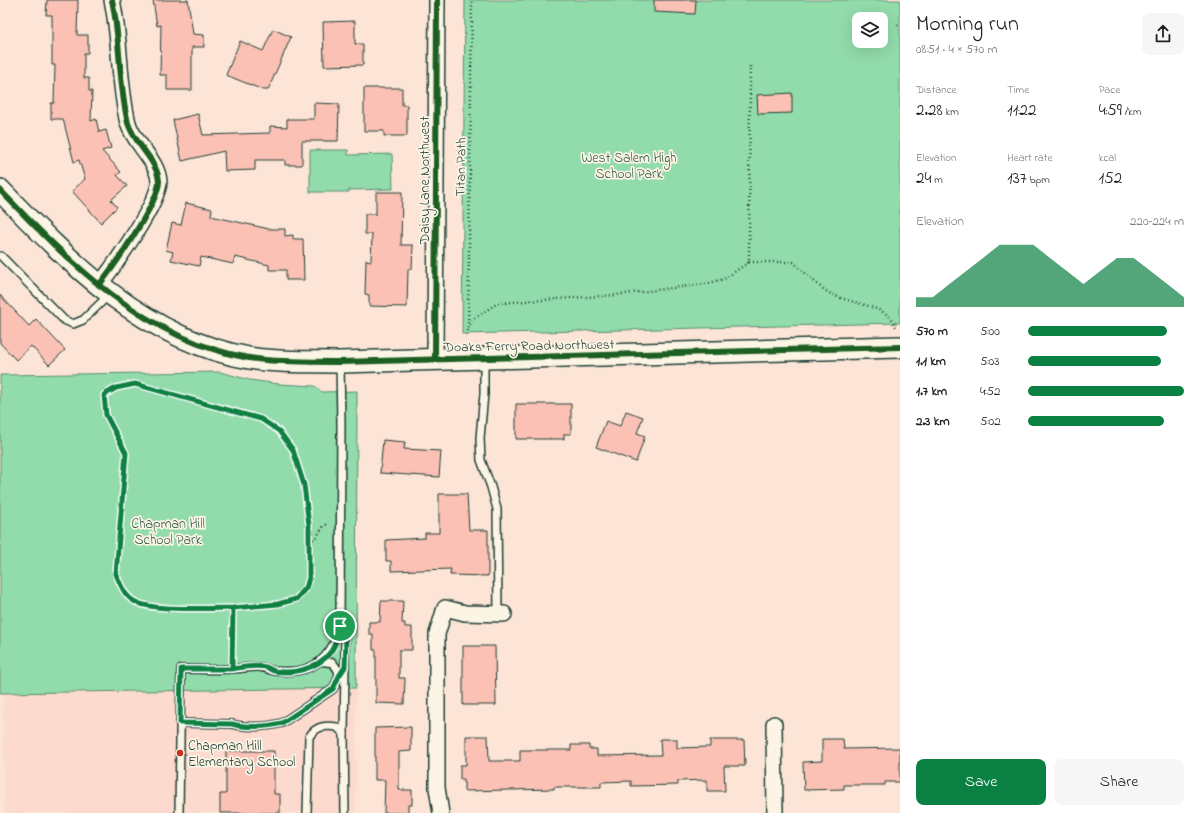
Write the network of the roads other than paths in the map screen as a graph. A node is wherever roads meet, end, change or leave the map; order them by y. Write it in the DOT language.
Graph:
graph roads {
  1 [pos="112,0"];
  2 [pos="437,0"];
  3 [pos="0,190"];
  4 [pos="1,256"];
  5 [pos="105,290"];
  6 [pos="899,348"];
  7 [pos="475,359"];
  8 [pos="435,360"];
  9 [pos="340,362"];
  10 [pos="501,614"];
  11 [pos="340,626"];
  12 [pos="320,662"];
  13 [pos="345,667"];
  14 [pos="339,676"];
  15 [pos="180,723"];
  16 [pos="774,724"];
  17 [pos="344,734"];
  18 [pos="179,813"];
  19 [pos="307,813"];
  20 [pos="345,813"];
  21 [pos="440,813"];
  22 [pos="775,813"];
  1 -- 5 [label="street"];
  2 -- 8 [label="street, Daisy Lane Northwest"];
  3 -- 5 [label="main road, Doaks Ferry Road Northwest"];
  4 -- 5 [label="lane"];
  5 -- 9 [label="main road, Doaks Ferry Road Northwest"];
  6 -- 7 [label="main road, Doaks Ferry Road Northwest"];
  7 -- 8 [label="main road, Doaks Ferry Road Northwest"];
  7 -- 10 [label="lane"];
  8 -- 9 [label="main road, Doaks Ferry Road Northwest"];
  9 -- 11 [label="lane"];
  10 -- 21 [label="street"];
  11 -- 12 [label="lane"];
  11 -- 13 [label="lane"];
  12 -- 14 [label="lane"];
  12 -- 15 [label="lane"];
  13 -- 14 [label="lane"];
  13 -- 17 [label="lane"];
  14 -- 15 [label="lane"];
  15 -- 18 [label="lane"];
  16 -- 22 [label="street"];
  17 -- 19 [label="lane"];
  17 -- 20 [label="lane"];
}
